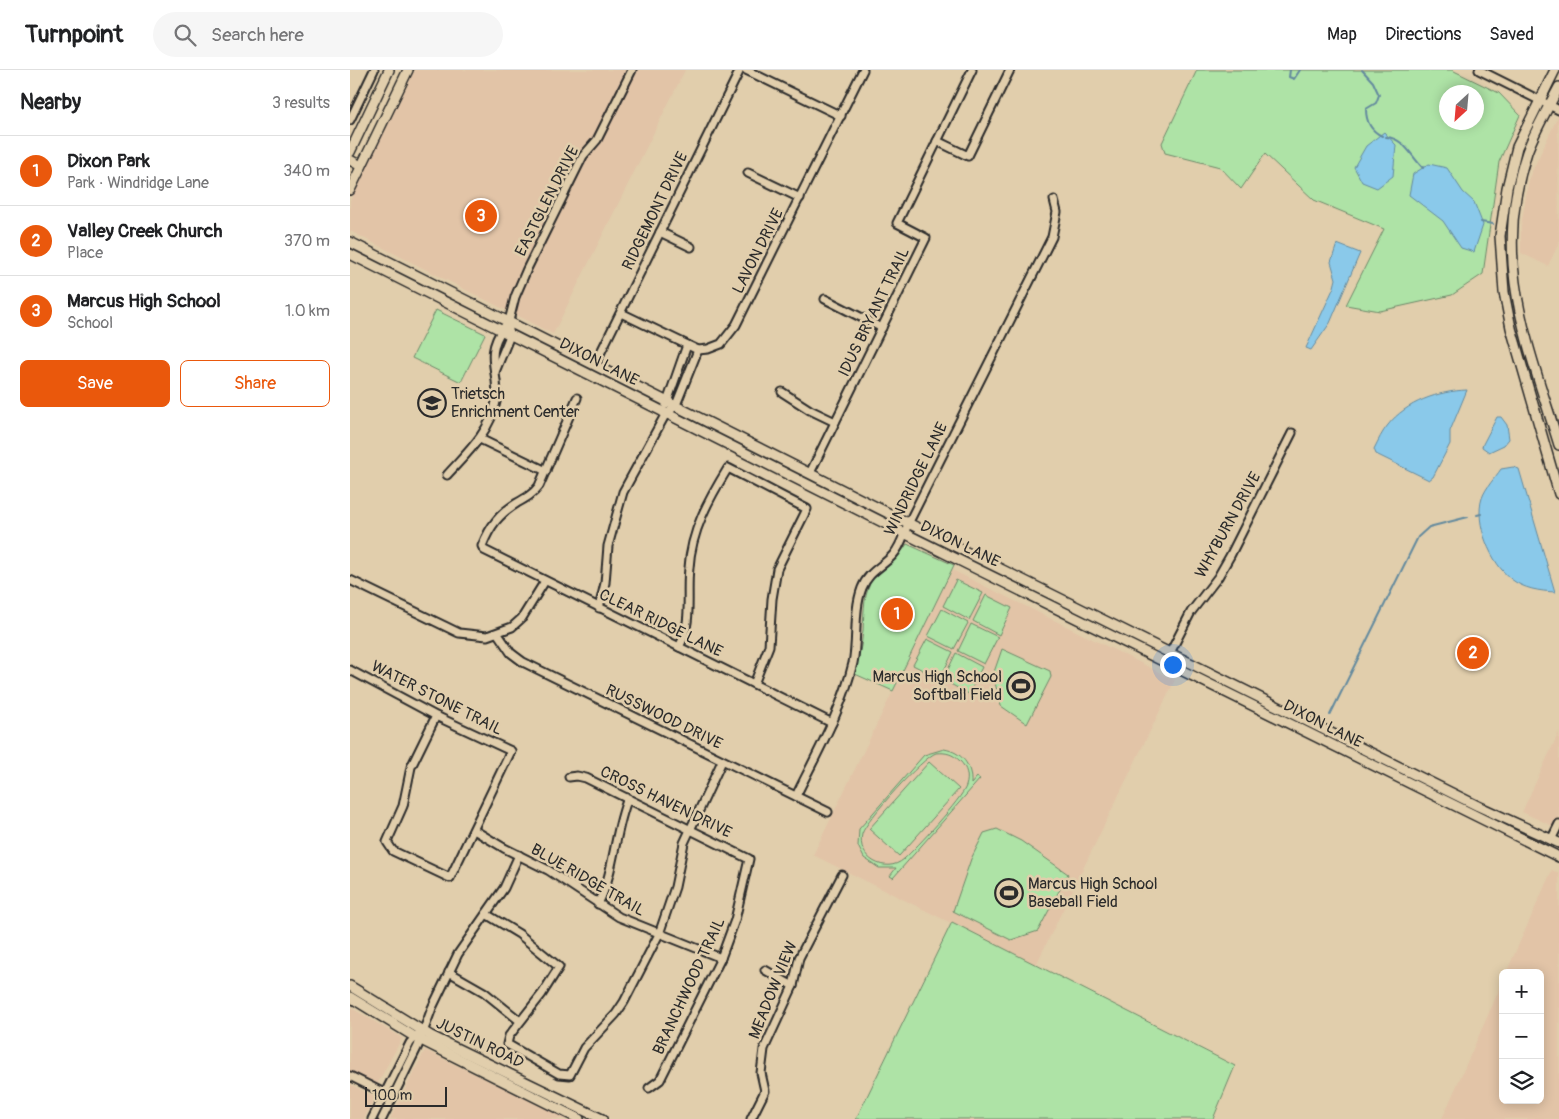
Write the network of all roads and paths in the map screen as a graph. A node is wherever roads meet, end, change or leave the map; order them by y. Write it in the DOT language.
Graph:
graph roads {
  1 [pos="374,70"];
  2 [pos="389,70"];
  3 [pos="408,70"];
  4 [pos="632,70"];
  5 [pos="740,70"];
  6 [pos="746,70"];
  7 [pos="863,70"];
  8 [pos="972,70"];
  9 [pos="1010,70"];
  10 [pos="1479,70"];
  11 [pos="1556,70"];
  12 [pos="1559,87"];
  13 [pos="1540,100"];
  14 [pos="1550,105"];
  15 [pos="353,108"];
  16 [pos="1559,110"];
  17 [pos="841,116"];
  18 [pos="350,120"];
  19 [pos="938,141"];
  20 [pos="350,152"];
  21 [pos="350,160"];
  22 [pos="361,166"];
  23 [pos="748,173"];
  24 [pos="350,190"];
  25 [pos="800,198"];
  26 [pos="1054,200"];
  27 [pos="660,232"];
  28 [pos="350,242"];
  29 [pos="691,247"];
  30 [pos="350,254"];
  31 [pos="381,263"];
  32 [pos="825,300"];
  33 [pos="472,303"];
  34 [pos="468,313"];
  35 [pos="621,313"];
  36 [pos="509,321"];
  37 [pos="882,328"];
  38 [pos="506,332"];
  39 [pos="687,345"];
  40 [pos="698,350"];
  41 [pos="595,364"];
  42 [pos="782,392"];
  43 [pos="577,398"];
  44 [pos="666,400"];
  45 [pos="676,405"];
  46 [pos="667,413"];
  47 [pos="835,422"];
  48 [pos="1292,433"];
  49 [pos="480,439"];
  50 [pos="1543,442"];
  51 [pos="1558,442"];
  52 [pos="546,471"];
  53 [pos="810,473"];
  54 [pos="447,475"];
  55 [pos="1559,494"];
  56 [pos="908,523"];
  57 [pos="906,534"];
  58 [pos="350,580"];
  59 [pos="545,582"];
  60 [pos="598,608"];
  61 [pos="498,634"];
  62 [pos="679,648"];
  63 [pos="1170,653"];
  64 [pos="350,670"];
  65 [pos="754,684"];
  66 [pos="1262,704"];
  67 [pos="436,716"];
  68 [pos="832,723"];
  69 [pos="722,761"];
  70 [pos="569,777"];
  71 [pos="1433,784"];
  72 [pos="1430,794"];
  73 [pos="796,796"];
  74 [pos="628,798"];
  75 [pos="828,812"];
  76 [pos="1559,824"];
  77 [pos="690,829"];
  78 [pos="474,830"];
  79 [pos="1555,842"];
  80 [pos="1546,851"];
  81 [pos="519,855"];
  82 [pos="1559,857"];
  83 [pos="749,859"];
  84 [pos="842,875"];
  85 [pos="598,904"];
  86 [pos="486,914"];
  87 [pos="659,934"];
  88 [pos="721,958"];
  89 [pos="765,970"];
  90 [pos="449,972"];
  91 [pos="350,986"];
  92 [pos="793,986"];
  93 [pos="350,996"];
  94 [pos="520,1021"];
  95 [pos="419,1036"];
  96 [pos="350,1076"];
  97 [pos="649,1088"];
  98 [pos="385,1093"];
  99 [pos="392,1098"];
  100 [pos="372,1119"];
  101 [pos="382,1119"];
  102 [pos="579,1119"];
  103 [pos="602,1119"];
  104 [pos="751,1119"];
  1 -- 15 [label="street"];
  2 -- 20 [label="main road"];
  3 -- 22 [label="main road"];
  4 -- 36 [label="street, EASTGLEN DRIVE"];
  5 -- 27 [label="street, RIDGEMONT DRIVE"];
  6 -- 17 [label="street"];
  7 -- 17 [label="street, LAVON DRIVE"];
  8 -- 19 [label="street, IDUS BRYANT TRAIL"];
  9 -- 19 [label="street"];
  10 -- 13 [label="street"];
  11 -- 13 [label="main road"];
  12 -- 14 [label="main road"];
  13 -- 14 [label="street"];
  13 -- 50 [label="main road"];
  14 -- 16 [label="street"];
  14 -- 51 [label="main road"];
  15 -- 18 [label="street"];
  17 -- 25 [label="street, LAVON DRIVE"];
  19 -- 37 [label="street, IDUS BRYANT TRAIL"];
  21 -- 22 [label="main road"];
  22 -- 24 [label="main road"];
  23 -- 25 [label="street"];
  25 -- 40 [label="street, LAVON DRIVE"];
  26 -- 56 [label="street, WINDRIDGE LANE"];
  27 -- 29 [label="street"];
  27 -- 35 [label="street, RIDGEMONT DRIVE"];
  28 -- 31 [label="main road, DIXON LANE"];
  30 -- 31 [label="main road, DIXON LANE"];
  31 -- 33 [label="main road, DIXON LANE"];
  31 -- 34 [label="main road, DIXON LANE"];
  32 -- 37 [label="street"];
  33 -- 34 [label="main road"];
  33 -- 36 [label="main road, DIXON LANE"];
  34 -- 38 [label="main road, DIXON LANE"];
  35 -- 39 [label="street"];
  35 -- 41 [label="street, RIDGEMONT DRIVE"];
  36 -- 38 [label="street, EASTGLEN DRIVE"];
  36 -- 41 [label="main road, DIXON LANE"];
  37 -- 47 [label="street, IDUS BRYANT TRAIL"];
  38 -- 46 [label="main road, DIXON LANE"];
  38 -- 49 [label="street, EASTGLEN DRIVE"];
  39 -- 40 [label="street"];
  39 -- 44 [label="street"];
  40 -- 45 [label="street"];
  41 -- 44 [label="main road, DIXON LANE"];
  42 -- 47 [label="street"];
  43 -- 52 [label="street"];
  44 -- 45 [label="main road, DIXON LANE"];
  44 -- 46 [label="street"];
  45 -- 46 [label="street"];
  45 -- 53 [label="main road, DIXON LANE"];
  46 -- 57 [label="main road, DIXON LANE"];
  46 -- 60 [label="street"];
  47 -- 53 [label="street, IDUS BRYANT TRAIL"];
  48 -- 63 [label="street, WHYBURN DRIVE"];
  49 -- 52 [label="street"];
  49 -- 54 [label="street, EASTGLEN DRIVE"];
  50 -- 51 [label="main road"];
  50 -- 55 [label="main road"];
  52 -- 59 [label="street, CLEAR RIDGE LANE"];
  53 -- 56 [label="main road, DIXON LANE"];
  56 -- 57 [label="street, WINDRIDGE LANE"];
  56 -- 63 [label="main road, DIXON LANE"];
  57 -- 66 [label="main road, DIXON LANE"];
  57 -- 68 [label="street, WINDRIDGE LANE"];
  58 -- 61 [label="street"];
  59 -- 60 [label="street, CLEAR RIDGE LANE"];
  59 -- 61 [label="street"];
  60 -- 62 [label="street, CLEAR RIDGE LANE"];
  61 -- 69 [label="street, RUSSWOOD DRIVE"];
  62 -- 65 [label="street, CLEAR RIDGE LANE"];
  62 -- 65 [label="street"];
  63 -- 66 [label="main road, DIXON LANE"];
  64 -- 67 [label="street, WATER STONE TRAIL"];
  65 -- 68 [label="street, CLEAR RIDGE LANE"];
  66 -- 71 [label="main road, DIXON LANE"];
  66 -- 72 [label="main road, DIXON LANE"];
  67 -- 78 [label="street, WATER STONE TRAIL"];
  67 -- 78 [label="street"];
  68 -- 73 [label="street, WINDRIDGE LANE"];
  69 -- 73 [label="street, RUSSWOOD DRIVE"];
  69 -- 77 [label="street"];
  70 -- 74 [label="street, CROSS HAVEN DRIVE"];
  71 -- 72 [label="main road"];
  71 -- 79 [label="main road, DIXON LANE"];
  72 -- 80 [label="main road, DIXON LANE"];
  73 -- 75 [label="street, RUSSWOOD DRIVE"];
  74 -- 77 [label="street, CROSS HAVEN DRIVE"];
  74 -- 85 [label="street"];
  76 -- 79 [label="street"];
  77 -- 83 [label="street, CROSS HAVEN DRIVE"];
  77 -- 87 [label="street"];
  78 -- 81 [label="street, BLUE RIDGE TRAIL"];
  79 -- 80 [label="main road"];
  80 -- 82 [label="main road, DIXON LANE"];
  81 -- 85 [label="street, BLUE RIDGE TRAIL"];
  81 -- 86 [label="street"];
  83 -- 88 [label="street, BRANCHWOOD TRAIL"];
  84 -- 92 [label="street, MEADOW VIEW"];
  85 -- 87 [label="street, BLUE RIDGE TRAIL"];
  86 -- 90 [label="street"];
  86 -- 94 [label="street"];
  87 -- 88 [label="street, BLUE RIDGE TRAIL"];
  87 -- 94 [label="street"];
  88 -- 97 [label="street, BRANCHWOOD TRAIL"];
  89 -- 92 [label="street"];
  90 -- 94 [label="street"];
  90 -- 95 [label="street"];
  91 -- 95 [label="main road, JUSTIN ROAD"];
  92 -- 104 [label="street, MEADOW VIEW"];
  93 -- 95 [label="main road, JUSTIN ROAD"];
  95 -- 98 [label="street"];
  95 -- 99 [label="street"];
  95 -- 102 [label="main road, JUSTIN ROAD"];
  95 -- 103 [label="main road, JUSTIN ROAD"];
  96 -- 98 [label="street"];
  98 -- 99 [label="street"];
  98 -- 100 [label="street"];
  99 -- 101 [label="street"];
}
